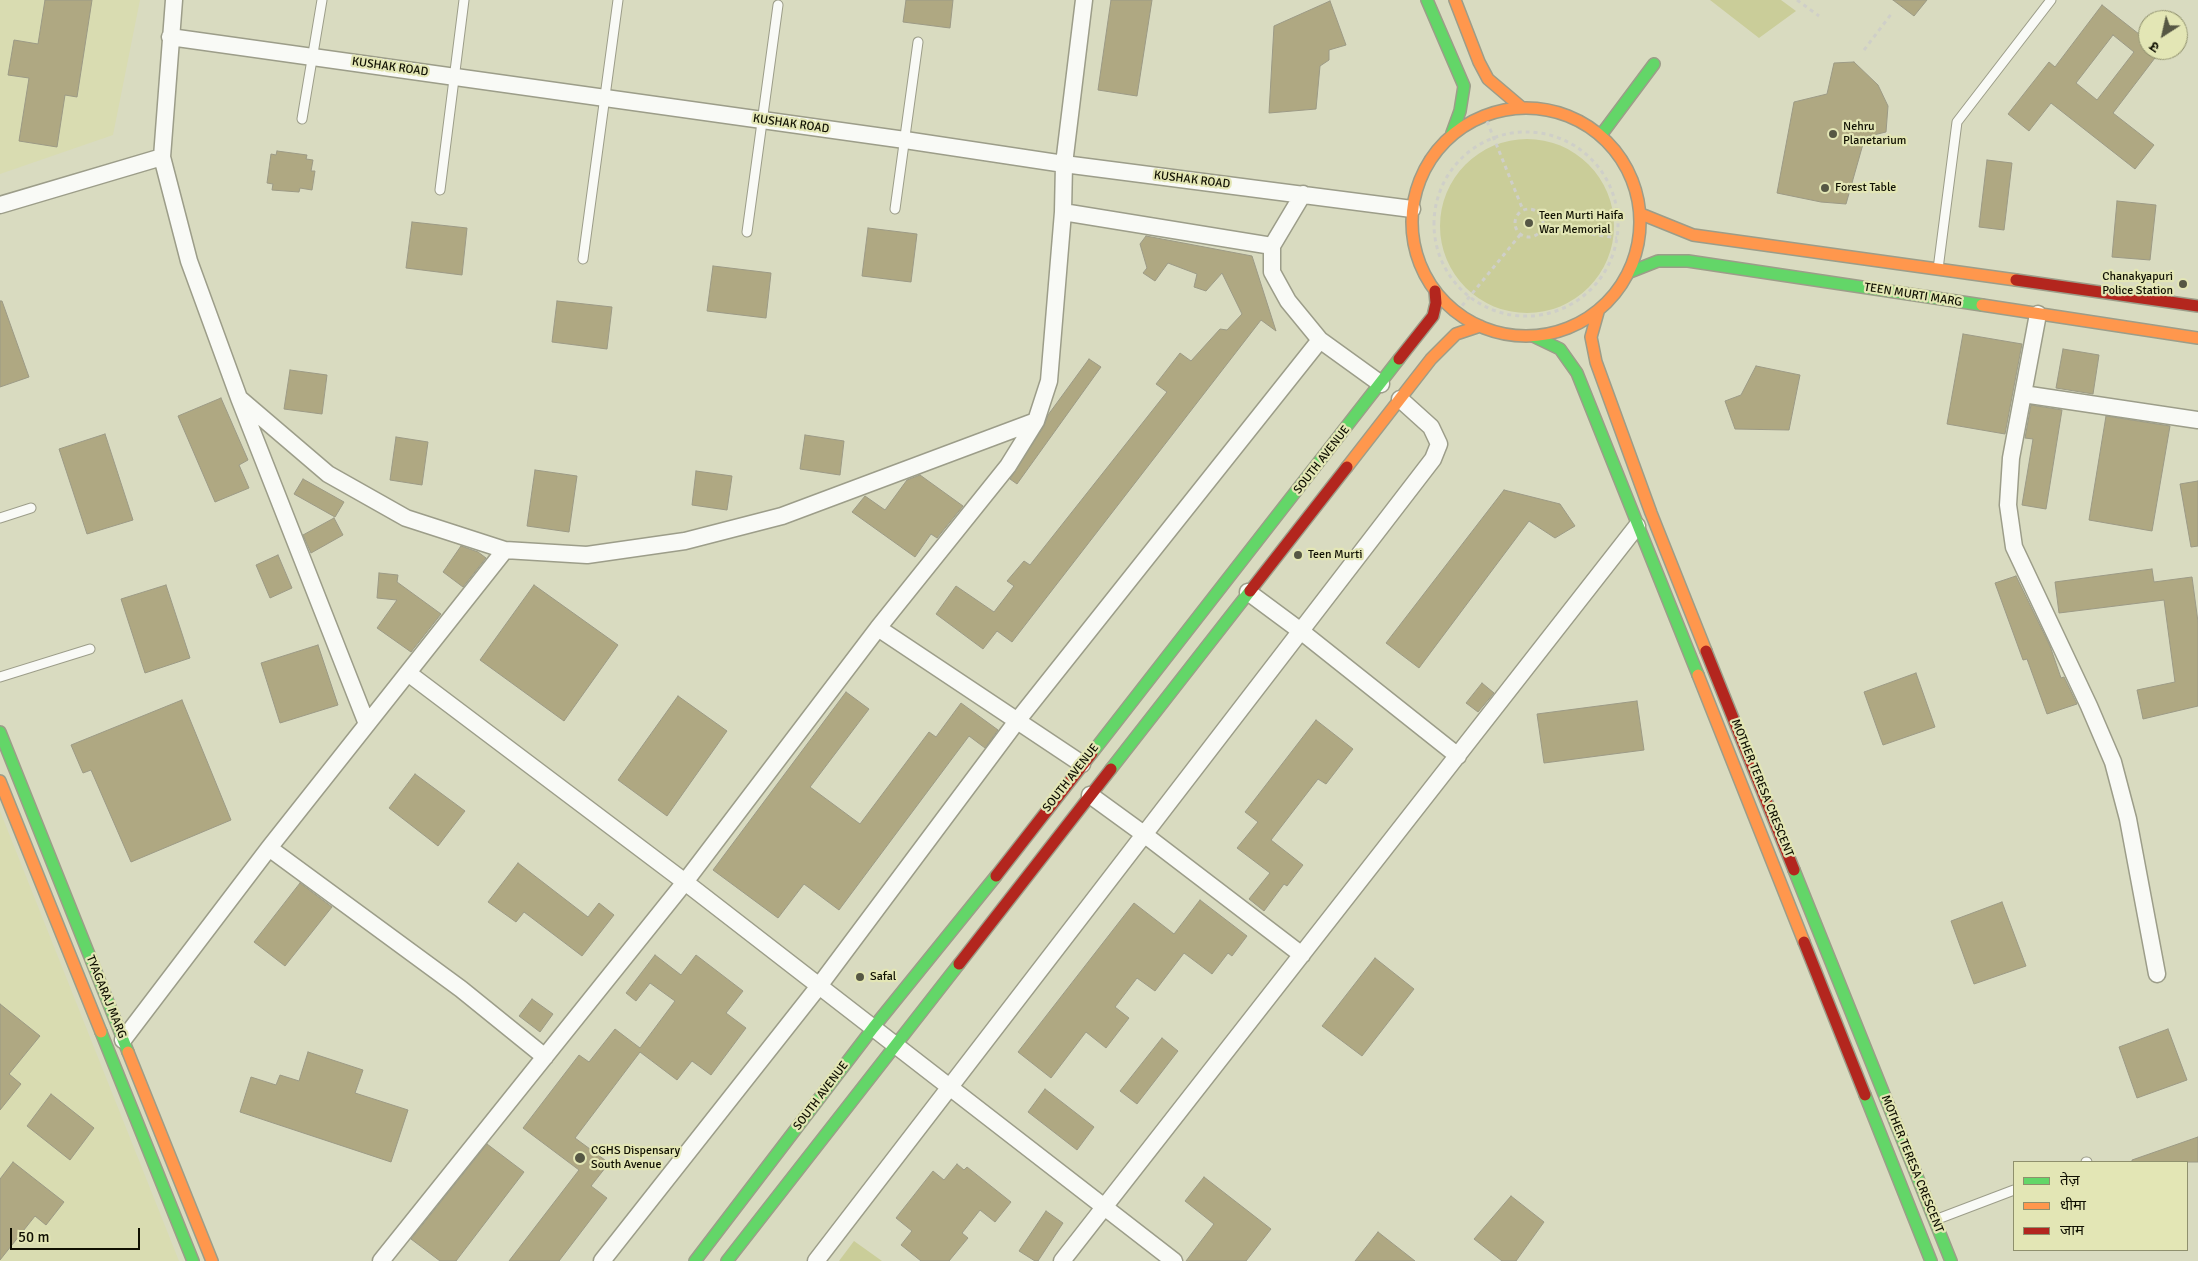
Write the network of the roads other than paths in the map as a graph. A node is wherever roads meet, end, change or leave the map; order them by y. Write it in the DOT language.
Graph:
graph roads {
  1 [pos="174,0"];
  2 [pos="322,0"];
  3 [pos="464,0"];
  4 [pos="618,0"];
  5 [pos="1084,0"];
  6 [pos="1427,0"];
  7 [pos="1455,0"];
  8 [pos="2051,0"];
  9 [pos="778,5"];
  10 [pos="170,37"];
  11 [pos="918,42"];
  12 [pos="312,57"];
  13 [pos="1654,64"];
  14 [pos="454,76"];
  15 [pos="604,98"];
  16 [pos="1521,107"];
  17 [pos="302,119"];
  18 [pos="762,120"];
  19 [pos="1452,134"];
  20 [pos="1601,135"];
  21 [pos="905,140"];
  22 [pos="162,157"];
  23 [pos="1064,164"];
  24 [pos="440,190"];
  25 [pos="1303,194"];
  26 [pos="0,205"];
  27 [pos="895,209"];
  28 [pos="1412,209"];
  29 [pos="1063,212"];
  30 [pos="1641,214"];
  31 [pos="747,232"];
  32 [pos="1272,246"];
  33 [pos="582,259"];
  34 [pos="1938,269"];
  35 [pos="1630,272"];
  36 [pos="1435,291"];
  37 [pos="2198,306"];
  38 [pos="1598,312"];
  39 [pos="2038,314"];
  40 [pos="1480,326"];
  41 [pos="1532,336"];
  42 [pos="2198,338"];
  43 [pos="1320,340"];
  44 [pos="1381,384"];
  45 [pos="2023,394"];
  46 [pos="240,398"];
  47 [pos="1400,399"];
  48 [pos="2198,420"];
  49 [pos="1036,421"];
  50 [pos="31,508"];
  51 [pos="0,518"];
  52 [pos="1638,526"];
  53 [pos="505,550"];
  54 [pos="1248,592"];
  55 [pos="878,628"];
  56 [pos="1302,632"];
  57 [pos="90,649"];
  58 [pos="408,673"];
  59 [pos="0,677"];
  60 [pos="1017,721"];
  61 [pos="368,724"];
  62 [pos="0,732"];
  63 [pos="1458,756"];
  64 [pos="1082,764"];
  65 [pos="0,782"];
  66 [pos="1090,795"];
  67 [pos="1145,835"];
  68 [pos="269,848"];
  69 [pos="685,882"];
  70 [pos="1302,955"];
  71 [pos="2157,974"];
  72 [pos="819,986"];
  73 [pos="873,1028"];
  74 [pos="123,1040"];
  75 [pos="895,1044"];
  76 [pos="545,1057"];
  77 [pos="950,1087"];
  78 [pos="2013,1190"];
  79 [pos="1105,1206"];
  80 [pos="1935,1220"];
  81 [pos="193,1261"];
  82 [pos="212,1261"];
  83 [pos="381,1261"];
  84 [pos="602,1261"];
  85 [pos="695,1261"];
  86 [pos="727,1261"];
  87 [pos="816,1261"];
  88 [pos="1062,1261"];
  89 [pos="1174,1261"];
  90 [pos="1931,1261"];
  91 [pos="1951,1261"];
  1 -- 10 [label="street"];
  2 -- 12 [label="lane"];
  3 -- 14 [label="lane"];
  4 -- 15 [label="lane"];
  5 -- 23 [label="street"];
  6 -- 19 [label="main road"];
  7 -- 16 [label="main road"];
  8 -- 34 [label="lane"];
  9 -- 18 [label="lane"];
  10 -- 12 [label="street, KUSHAK ROAD"];
  10 -- 22 [label="street"];
  11 -- 21 [label="lane"];
  12 -- 14 [label="street, KUSHAK ROAD"];
  12 -- 17 [label="lane"];
  13 -- 20 [label="main road"];
  14 -- 15 [label="street, KUSHAK ROAD"];
  14 -- 24 [label="lane"];
  15 -- 18 [label="street, KUSHAK ROAD"];
  15 -- 33 [label="lane"];
  16 -- 19 [label="main road"];
  16 -- 20 [label="main road"];
  18 -- 21 [label="street, KUSHAK ROAD"];
  18 -- 31 [label="lane"];
  19 -- 28 [label="main road"];
  20 -- 30 [label="main road"];
  21 -- 23 [label="street, KUSHAK ROAD"];
  21 -- 27 [label="lane"];
  22 -- 26 [label="street"];
  22 -- 46 [label="street"];
  23 -- 25 [label="street, KUSHAK ROAD"];
  23 -- 29 [label="street"];
  25 -- 28 [label="street, KUSHAK ROAD"];
  25 -- 32 [label="street"];
  28 -- 36 [label="main road"];
  29 -- 32 [label="street"];
  29 -- 49 [label="street"];
  30 -- 34 [label="main road"];
  30 -- 35 [label="main road"];
  32 -- 43 [label="street"];
  34 -- 37 [label="main road"];
  35 -- 38 [label="main road"];
  35 -- 39 [label="main road, TEEN MURTI MARG"];
  36 -- 40 [label="main road"];
  36 -- 44 [label="main road, SOUTH AVENUE"];
  38 -- 41 [label="main road"];
  38 -- 80 [label="main road, MOTHER TERESA CRESCENT"];
  39 -- 42 [label="main road, TEEN MURTI MARG"];
  39 -- 45 [label="street"];
  40 -- 41 [label="main road"];
  40 -- 47 [label="main road, SOUTH AVENUE"];
  41 -- 52 [label="main road, MOTHER TERESA CRESCENT"];
  43 -- 44 [label="street"];
  43 -- 60 [label="street"];
  44 -- 64 [label="main road, SOUTH AVENUE"];
  45 -- 48 [label="street"];
  45 -- 71 [label="street"];
  46 -- 53 [label="street"];
  46 -- 61 [label="street"];
  47 -- 54 [label="main road, SOUTH AVENUE"];
  47 -- 56 [label="street"];
  49 -- 53 [label="street"];
  49 -- 55 [label="street"];
  50 -- 51 [label="lane"];
  52 -- 63 [label="street"];
  52 -- 90 [label="main road, MOTHER TERESA CRESCENT"];
  53 -- 58 [label="street"];
  54 -- 56 [label="street"];
  54 -- 66 [label="main road, SOUTH AVENUE"];
  55 -- 60 [label="street"];
  55 -- 69 [label="street"];
  56 -- 63 [label="street"];
  56 -- 67 [label="street"];
  57 -- 59 [label="lane"];
  58 -- 61 [label="street"];
  58 -- 69 [label="street"];
  60 -- 64 [label="street"];
  60 -- 72 [label="street"];
  61 -- 68 [label="street"];
  62 -- 74 [label="main road, TYAGARAJ MARG"];
  63 -- 70 [label="street"];
  64 -- 73 [label="main road, SOUTH AVENUE"];
  65 -- 81 [label="main road, TYAGARAJ MARG"];
  66 -- 67 [label="street"];
  66 -- 75 [label="main road, SOUTH AVENUE"];
  67 -- 70 [label="street"];
  67 -- 77 [label="street"];
  68 -- 74 [label="street"];
  68 -- 76 [label="street"];
  69 -- 72 [label="street"];
  69 -- 76 [label="street"];
  70 -- 79 [label="street"];
  72 -- 73 [label="street"];
  72 -- 84 [label="street"];
  73 -- 75 [label="street"];
  73 -- 85 [label="main road, SOUTH AVENUE"];
  74 -- 82 [label="main road, TYAGARAJ MARG"];
  75 -- 77 [label="street"];
  75 -- 86 [label="main road, SOUTH AVENUE"];
  76 -- 83 [label="street"];
  77 -- 79 [label="street"];
  77 -- 87 [label="street"];
  78 -- 80 [label="lane"];
  79 -- 88 [label="street"];
  79 -- 89 [label="street"];
  80 -- 91 [label="main road, MOTHER TERESA CRESCENT"];
}
